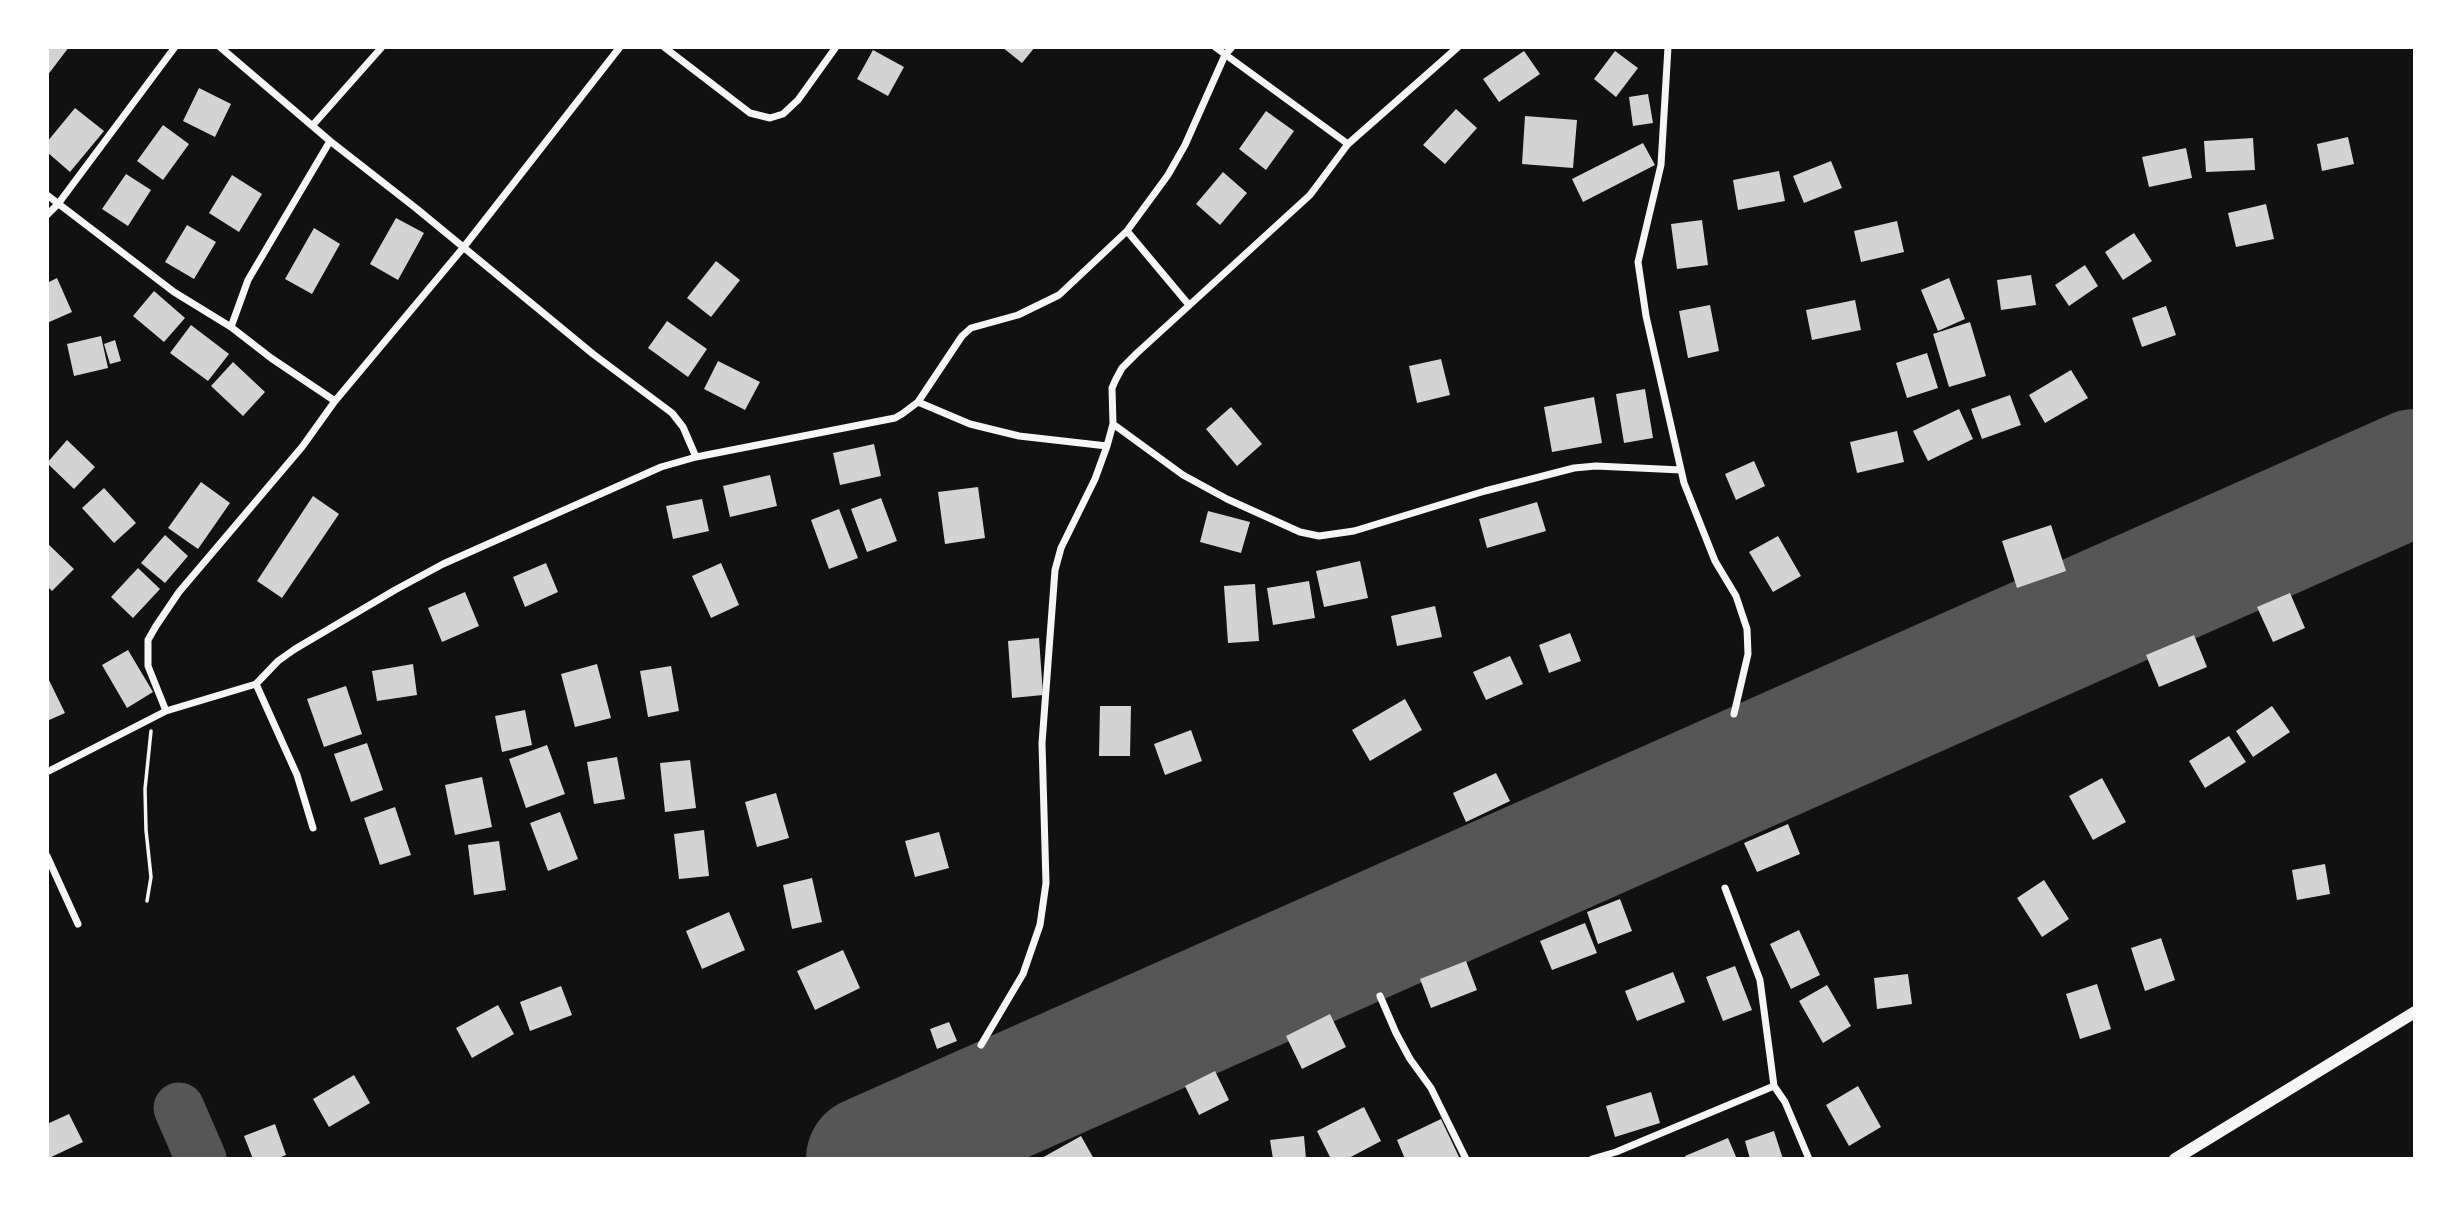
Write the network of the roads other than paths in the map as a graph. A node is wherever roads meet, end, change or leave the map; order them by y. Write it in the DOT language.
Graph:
graph roads {
  1 [pos="175,47"];
  2 [pos="220,47"];
  3 [pos="382,47"];
  4 [pos="620,47"];
  5 [pos="664,47"];
  6 [pos="836,47"];
  7 [pos="1214,47"];
  8 [pos="1232,47"];
  9 [pos="1458,47"];
  10 [pos="1668,47"];
  11 [pos="1225,55"];
  12 [pos="312,126"];
  13 [pos="330,141"];
  14 [pos="1348,144"];
  15 [pos="47,195"];
  16 [pos="58,204"];
  17 [pos="47,215"];
  18 [pos="1127,231"];
  19 [pos="463,248"];
  20 [pos="1189,305"];
  21 [pos="231,327"];
  22 [pos="335,401"];
  23 [pos="918,402"];
  24 [pos="1113,424"];
  25 [pos="1107,446"];
  26 [pos="696,457"];
  27 [pos="1681,471"];
  28 [pos="256,684"];
  29 [pos="166,710"];
  30 [pos="1734,715"];
  31 [pos="47,772"];
  32 [pos="313,828"];
  33 [pos="47,856"];
  34 [pos="1725,888"];
  35 [pos="78,924"];
  36 [pos="1380,996"];
  37 [pos="2415,1012"];
  38 [pos="981,1045"];
  39 [pos="1774,1086"];
  40 [pos="1465,1159"];
  41 [pos="1592,1159"];
  42 [pos="1808,1159"];
  43 [pos="2175,1159"];
  1 -- 16 [label="street"];
  2 -- 12 [label="street"];
  3 -- 12 [label="street"];
  4 -- 19 [label="street"];
  5 -- 6 [label="street"];
  7 -- 11 [label="street"];
  8 -- 11 [label="street"];
  9 -- 14 [label="street"];
  10 -- 27 [label="street"];
  11 -- 14 [label="street"];
  11 -- 18 [label="street"];
  12 -- 13 [label="street"];
  13 -- 19 [label="street"];
  13 -- 21 [label="street"];
  14 -- 20 [label="street"];
  15 -- 16 [label="street"];
  16 -- 17 [label="street"];
  16 -- 21 [label="street"];
  18 -- 20 [label="street"];
  18 -- 23 [label="street"];
  19 -- 22 [label="street"];
  19 -- 26 [label="street"];
  20 -- 24 [label="street"];
  21 -- 22 [label="street"];
  22 -- 29 [label="street"];
  23 -- 25 [label="street"];
  23 -- 26 [label="street"];
  24 -- 25 [label="street"];
  24 -- 27 [label="street"];
  25 -- 38 [label="street"];
  26 -- 28 [label="street"];
  27 -- 30 [label="street"];
  28 -- 29 [label="street"];
  28 -- 32 [label="street"];
  29 -- 31 [label="street"];
  33 -- 35 [label="street"];
  34 -- 39 [label="street"];
  36 -- 40 [label="street"];
  37 -- 43 [label="main road"];
  39 -- 41 [label="street"];
  39 -- 42 [label="street"];
}
